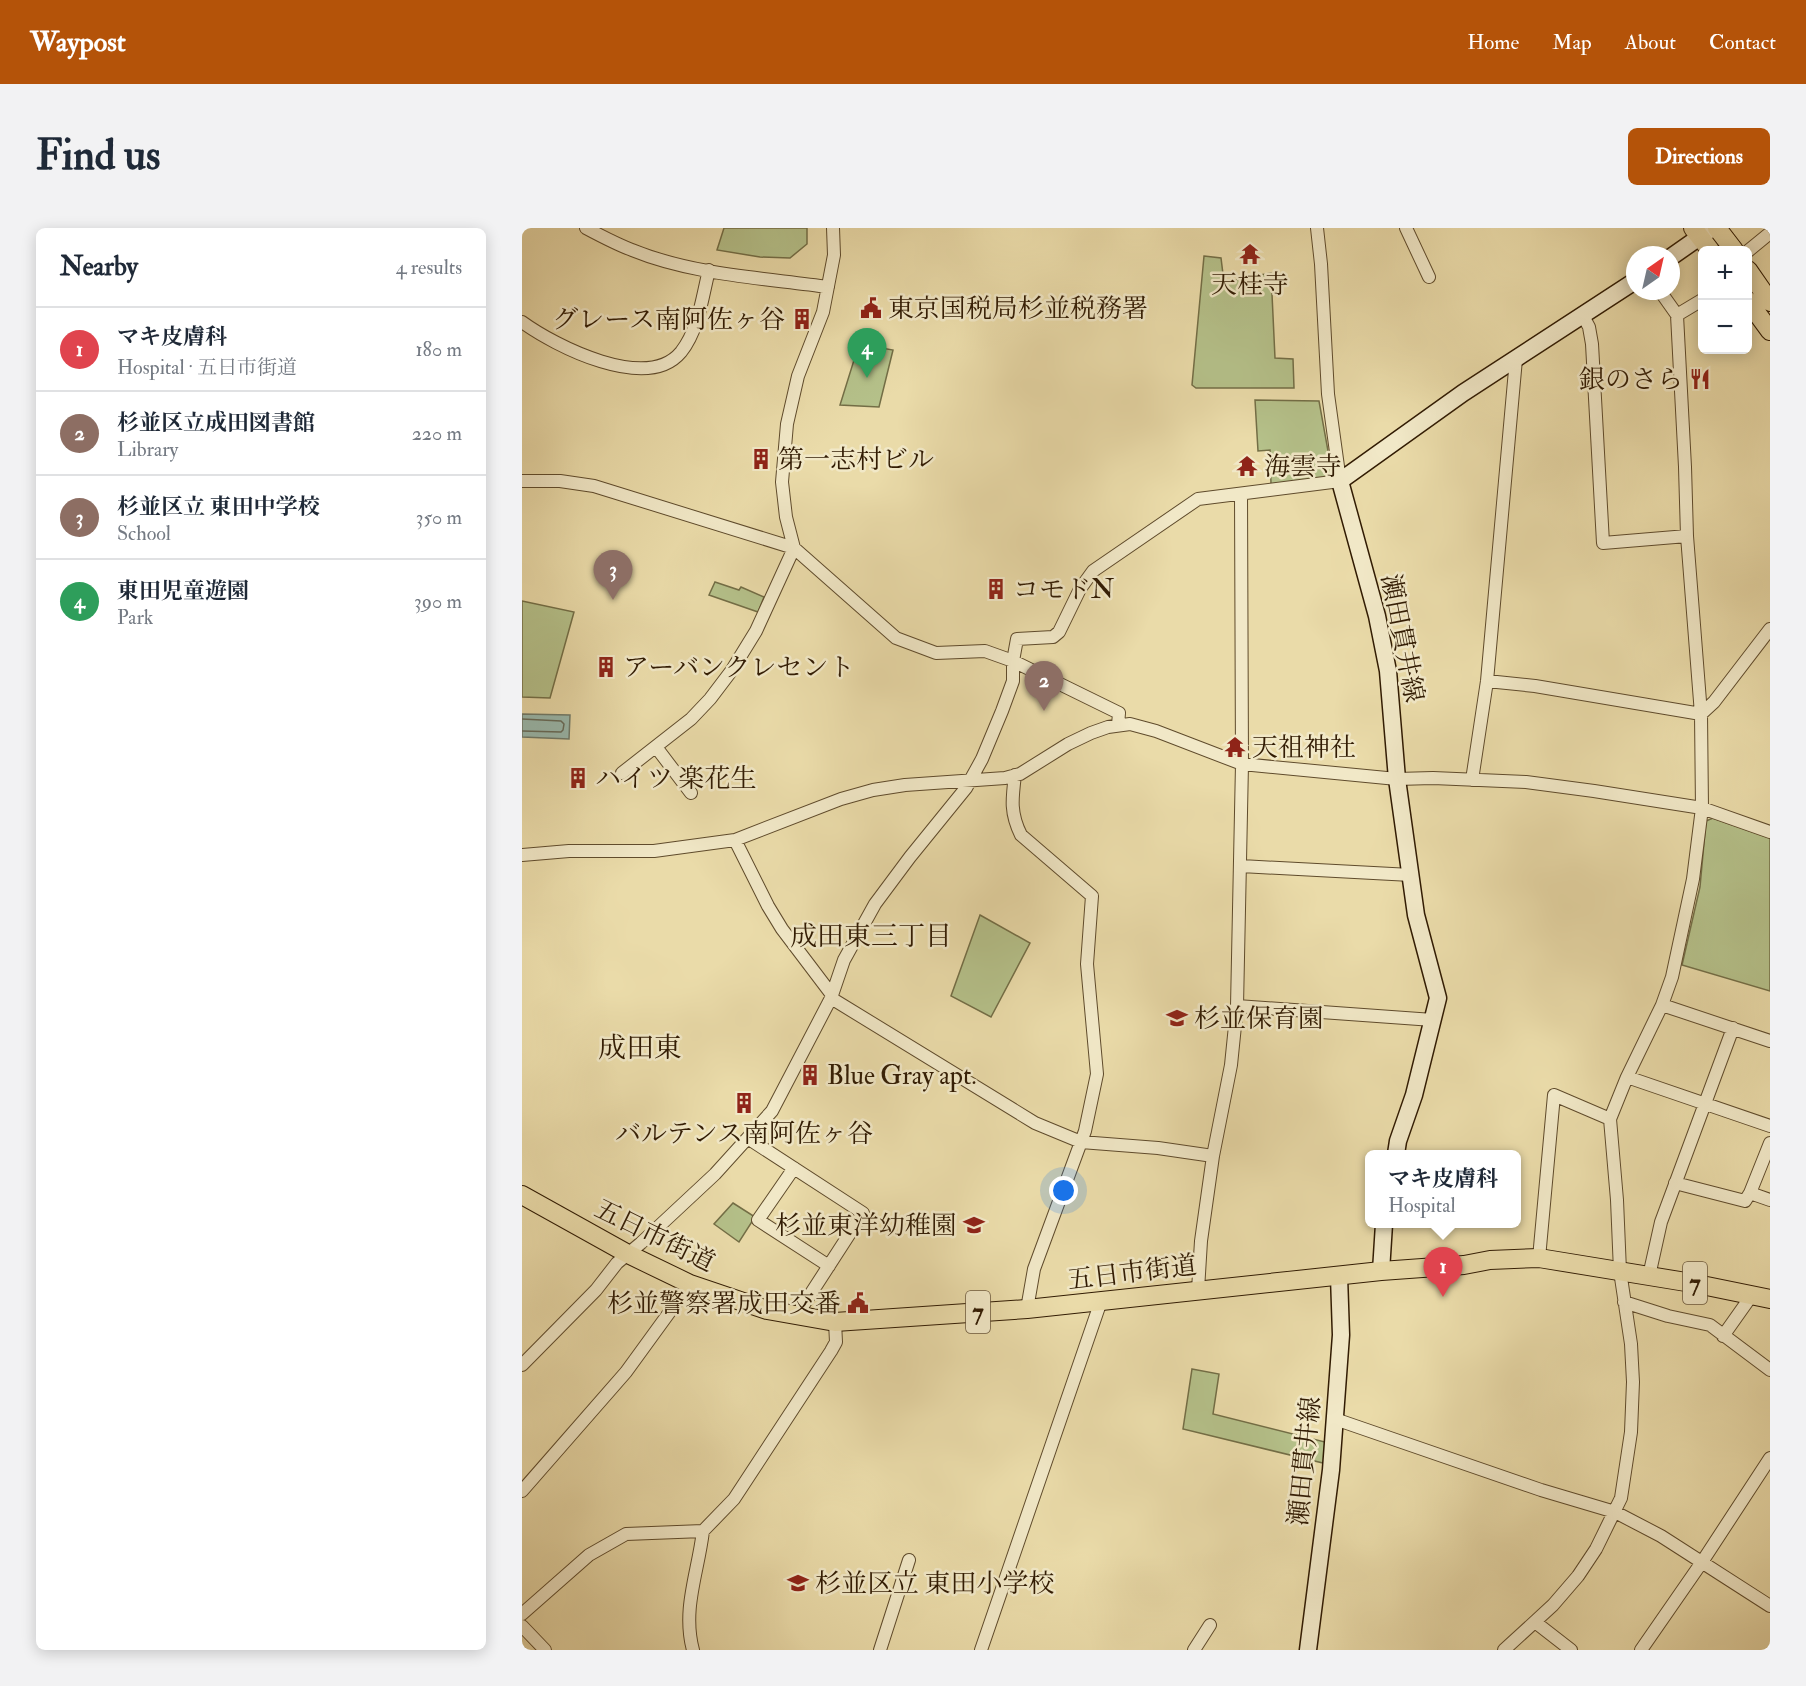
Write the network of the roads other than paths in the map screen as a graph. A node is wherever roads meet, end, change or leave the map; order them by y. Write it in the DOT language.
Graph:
graph roads {
  1 [pos="586,228"];
  2 [pos="833,228"];
  3 [pos="1317,228"];
  4 [pos="1406,228"];
  5 [pos="1717,228"];
  6 [pos="1770,233"];
  7 [pos="1704,236"];
  8 [pos="1731,246"];
  9 [pos="1752,248"];
  10 [pos="1680,251"];
  11 [pos="710,270"];
  12 [pos="1752,276"];
  13 [pos="1429,278"];
  14 [pos="828,287"];
  15 [pos="1626,287"];
  16 [pos="1666,300"];
  17 [pos="1698,302"];
  18 [pos="1770,302"];
  19 [pos="1752,306"];
  20 [pos="1582,314"];
  21 [pos="1677,315"];
  22 [pos="522,322"];
  23 [pos="1770,331"];
  24 [pos="1516,359"];
  25 [pos="522,481"];
  26 [pos="1340,481"];
  27 [pos="1241,494"];
  28 [pos="1687,536"];
  29 [pos="794,548"];
  30 [pos="1770,629"];
  31 [pos="1013,661"];
  32 [pos="1486,681"];
  33 [pos="1701,714"];
  34 [pos="1118,725"];
  35 [pos="656,747"];
  36 [pos="1242,764"];
  37 [pos="622,773"];
  38 [pos="1015,775"];
  39 [pos="1396,779"];
  40 [pos="1472,780"];
  41 [pos="970,781"];
  42 [pos="691,793"];
  43 [pos="1702,808"];
  44 [pos="1770,832"];
  45 [pos="735,840"];
  46 [pos="522,855"];
  47 [pos="1241,866"];
  48 [pos="1411,875"];
  49 [pos="832,997"];
  50 [pos="1662,1005"];
  51 [pos="1238,1006"];
  52 [pos="1433,1020"];
  53 [pos="1733,1028"];
  54 [pos="1770,1039"];
  55 [pos="1627,1077"];
  56 [pos="1705,1103"];
  57 [pos="1610,1119"];
  58 [pos="1770,1126"];
  59 [pos="749,1139"];
  60 [pos="1081,1142"];
  61 [pos="1770,1143"];
  62 [pos="1397,1150"];
  63 [pos="1214,1156"];
  64 [pos="794,1168"];
  65 [pos="1675,1183"];
  66 [pos="1750,1193"];
  67 [pos="522,1195"];
  68 [pos="1770,1200"];
  69 [pos="1384,1228"];
  70 [pos="628,1254"];
  71 [pos="1539,1258"];
  72 [pos="829,1266"];
  73 [pos="1381,1271"];
  74 [pos="1620,1271"];
  75 [pos="1339,1276"];
  76 [pos="1649,1276"];
  77 [pos="690,1284"];
  78 [pos="1198,1290"];
  79 [pos="1752,1295"];
  80 [pos="1770,1299"];
  81 [pos="1101,1301"];
  82 [pos="1624,1302"];
  83 [pos="1027,1309"];
  84 [pos="797,1315"];
  85 [pos="835,1322"];
  86 [pos="1723,1336"];
  87 [pos="522,1365"];
  88 [pos="1770,1370"];
  89 [pos="1335,1419"];
  90 [pos="1770,1458"];
  91 [pos="522,1491"];
  92 [pos="1615,1512"];
  93 [pos="703,1531"];
  94 [pos="909,1560"];
  95 [pos="1702,1562"];
  96 [pos="1770,1606"];
  97 [pos="522,1614"];
  98 [pos="1534,1622"];
  99 [pos="1210,1625"];
  100 [pos="522,1626"];
  101 [pos="545,1650"];
  102 [pos="693,1650"];
  103 [pos="880,1650"];
  104 [pos="981,1650"];
  105 [pos="1194,1650"];
  106 [pos="1308,1650"];
  107 [pos="1504,1650"];
  108 [pos="1571,1650"];
  109 [pos="1641,1650"];
  1 -- 11 [label="street"];
  2 -- 14 [label="street"];
  3 -- 26 [label="street"];
  4 -- 13 [label="street"];
  5 -- 8 [label="main road"];
  6 -- 9 [label="street"];
  7 -- 10 [label="main road"];
  11 -- 14 [label="street"];
  11 -- 22 [label="street"];
  12 -- 18 [label="main road"];
  14 -- 29 [label="street"];
  15 -- 20 [label="main road"];
  16 -- 21 [label="street"];
  17 -- 21 [label="street"];
  19 -- 23 [label="main road"];
  20 -- 24 [label="main road"];
  20 -- 28 [label="street"];
  21 -- 28 [label="street"];
  24 -- 26 [label="main road"];
  24 -- 32 [label="street"];
  25 -- 29 [label="street"];
  26 -- 27 [label="street"];
  26 -- 39 [label="main road, 瀬田貫井線"];
  27 -- 31 [label="street"];
  27 -- 36 [label="street"];
  28 -- 33 [label="street"];
  29 -- 31 [label="street"];
  29 -- 35 [label="street"];
  30 -- 33 [label="street"];
  31 -- 34 [label="street"];
  31 -- 41 [label="street"];
  32 -- 33 [label="street"];
  32 -- 40 [label="street"];
  33 -- 43 [label="street"];
  34 -- 36 [label="street"];
  34 -- 38 [label="street"];
  35 -- 37 [label="street"];
  35 -- 42 [label="street"];
  36 -- 39 [label="street"];
  36 -- 47 [label="street"];
  38 -- 41 [label="street"];
  38 -- 60 [label="street"];
  39 -- 40 [label="street"];
  39 -- 48 [label="main road, 瀬田貫井線"];
  40 -- 43 [label="street"];
  41 -- 45 [label="street"];
  41 -- 49 [label="street"];
  43 -- 44 [label="street"];
  43 -- 50 [label="street"];
  45 -- 46 [label="street"];
  45 -- 49 [label="street"];
  47 -- 48 [label="street"];
  47 -- 51 [label="street"];
  48 -- 52 [label="main road, 瀬田貫井線"];
  49 -- 59 [label="street"];
  49 -- 60 [label="street"];
  50 -- 53 [label="street"];
  50 -- 55 [label="street"];
  51 -- 52 [label="street"];
  51 -- 63 [label="street"];
  52 -- 62 [label="main road, 瀬田貫井線"];
  53 -- 54 [label="street"];
  53 -- 56 [label="street"];
  55 -- 56 [label="street"];
  55 -- 57 [label="street"];
  56 -- 58 [label="street"];
  56 -- 65 [label="street"];
  57 -- 71 [label="street"];
  57 -- 74 [label="street"];
  59 -- 64 [label="street"];
  59 -- 70 [label="street"];
  60 -- 63 [label="street"];
  60 -- 83 [label="street"];
  61 -- 66 [label="street"];
  63 -- 78 [label="street"];
  64 -- 72 [label="street"];
  64 -- 72 [label="street"];
  65 -- 66 [label="street"];
  65 -- 76 [label="street"];
  66 -- 68 [label="street"];
  67 -- 70 [label="main road, 五日市街道 / 7"];
  69 -- 73 [label="main road"];
  70 -- 77 [label="main road, 五日市街道 / 7"];
  70 -- 87 [label="street"];
  71 -- 73 [label="main road, 五日市街道 / 7"];
  71 -- 74 [label="main road, 五日市街道 / 7"];
  72 -- 84 [label="street"];
  73 -- 75 [label="main road, 五日市街道 / 7"];
  74 -- 76 [label="main road, 五日市街道 / 7"];
  74 -- 82 [label="street"];
  75 -- 78 [label="main road, 五日市街道 / 7"];
  75 -- 89 [label="main road, 瀬田貫井線"];
  76 -- 79 [label="main road, 五日市街道 / 7"];
  77 -- 84 [label="main road, 五日市街道 / 7"];
  77 -- 91 [label="street"];
  78 -- 81 [label="main road, 五日市街道 / 7"];
  79 -- 80 [label="main road, 五日市街道 / 7"];
  79 -- 86 [label="street"];
  81 -- 83 [label="main road, 五日市街道 / 7"];
  81 -- 104 [label="street"];
  82 -- 86 [label="street"];
  82 -- 92 [label="street"];
  83 -- 85 [label="main road, 五日市街道 / 7"];
  84 -- 85 [label="main road, 五日市街道 / 7"];
  85 -- 93 [label="street"];
  86 -- 88 [label="street"];
  89 -- 92 [label="street"];
  89 -- 106 [label="main road, 瀬田貫井線"];
  90 -- 95 [label="street"];
  92 -- 95 [label="street"];
  92 -- 98 [label="street"];
  93 -- 97 [label="street"];
  93 -- 102 [label="street"];
  94 -- 103 [label="street"];
  95 -- 96 [label="street"];
  95 -- 109 [label="street"];
  98 -- 107 [label="street"];
  98 -- 108 [label="street"];
  99 -- 105 [label="street"];
  100 -- 101 [label="street"];
}
